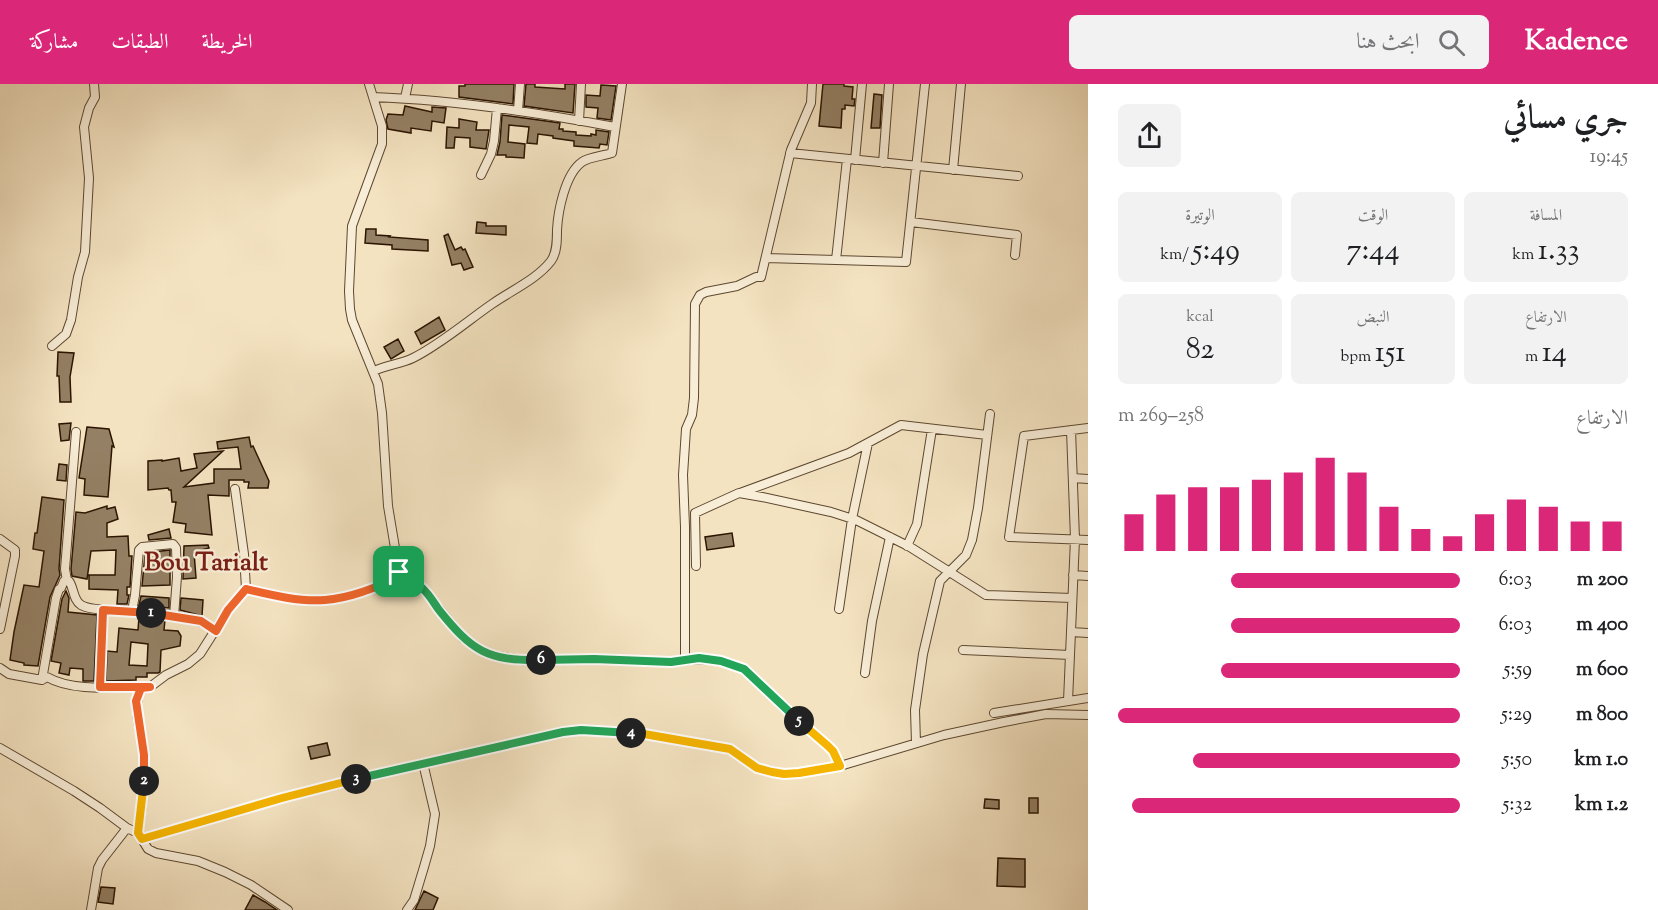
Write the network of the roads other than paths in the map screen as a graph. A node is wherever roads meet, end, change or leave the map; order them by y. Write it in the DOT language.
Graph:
graph roads {
  1 [pos="94,84"];
  2 [pos="369,84"];
  3 [pos="408,84"];
  4 [pos="520,84"];
  5 [pos="581,84"];
  6 [pos="622,84"];
  7 [pos="812,84"];
  8 [pos="862,84"];
  9 [pos="889,84"];
  10 [pos="925,84"];
  11 [pos="961,84"];
  12 [pos="372,97"];
  13 [pos="405,98"];
  14 [pos="497,108"];
  15 [pos="518,111"];
  16 [pos="579,121"];
  17 [pos="615,127"];
  18 [pos="790,153"];
  19 [pos="851,159"];
  20 [pos="883,163"];
  21 [pos="916,166"];
  22 [pos="953,170"];
  23 [pos="481,175"];
  24 [pos="1018,176"];
  25 [pos="911,222"];
  26 [pos="1015,255"];
  27 [pos="766,258"];
  28 [pos="836,260"];
  29 [pos="52,346"];
  30 [pos="374,372"];
  31 [pos="990,414"];
  32 [pos="1088,428"];
  33 [pos="932,429"];
  34 [pos="1071,430"];
  35 [pos="76,432"];
  36 [pos="987,435"];
  37 [pos="868,443"];
  38 [pos="1073,478"];
  39 [pos="1088,479"];
  40 [pos="235,489"];
  41 [pos="739,493"];
  42 [pos="852,519"];
  43 [pos="890,537"];
  44 [pos="0,539"];
  45 [pos="1075,540"];
  46 [pos="1088,540"];
  47 [pos="907,546"];
  48 [pos="696,566"];
  49 [pos="399,572"];
  50 [pos="948,572"];
  51 [pos="1073,575"];
  52 [pos="1088,576"];
  53 [pos="67,582"];
  54 [pos="246,589"];
  55 [pos="1072,598"];
  56 [pos="839,609"];
  57 [pos="103,610"];
  58 [pos="132,611"];
  59 [pos="174,616"];
  60 [pos="0,629"];
  61 [pos="216,631"];
  62 [pos="1071,632"];
  63 [pos="1088,633"];
  64 [pos="963,650"];
  65 [pos="1070,656"];
  66 [pos="685,661"];
  67 [pos="0,668"];
  68 [pos="866,673"];
  69 [pos="42,680"];
  70 [pos="100,687"];
  71 [pos="150,687"];
  72 [pos="1088,698"];
  73 [pos="1068,701"];
  74 [pos="994,713"];
  75 [pos="1088,715"];
  76 [pos="916,743"];
  77 [pos="0,748"];
  78 [pos="423,763"];
  79 [pos="840,766"];
  80 [pos="127,828"];
  81 [pos="140,836"];
  82 [pos="276,906"];
  83 [pos="91,910"];
  84 [pos="288,910"];
  85 [pos="406,910"];
  1 -- 29 [label="street"];
  2 -- 12 [label="street"];
  3 -- 13 [label="street"];
  4 -- 15 [label="street"];
  5 -- 16 [label="street"];
  6 -- 17 [label="street"];
  7 -- 18 [label="street"];
  8 -- 19 [label="street"];
  9 -- 20 [label="street"];
  10 -- 21 [label="street"];
  11 -- 22 [label="street"];
  12 -- 13 [label="street"];
  12 -- 30 [label="street"];
  13 -- 14 [label="street"];
  14 -- 15 [label="street"];
  14 -- 23 [label="street"];
  15 -- 16 [label="street"];
  16 -- 17 [label="street"];
  17 -- 30 [label="street"];
  18 -- 19 [label="street"];
  18 -- 27 [label="street"];
  19 -- 20 [label="street"];
  19 -- 28 [label="street"];
  20 -- 21 [label="street"];
  21 -- 22 [label="street"];
  21 -- 25 [label="street"];
  22 -- 24 [label="street"];
  25 -- 26 [label="street"];
  25 -- 28 [label="street"];
  27 -- 28 [label="street"];
  27 -- 66 [label="street"];
  30 -- 49 [label="street"];
  31 -- 36 [label="street"];
  32 -- 34 [label="street"];
  33 -- 36 [label="street"];
  33 -- 37 [label="street"];
  33 -- 47 [label="street"];
  34 -- 38 [label="street"];
  34 -- 45 [label="street"];
  35 -- 53 [label="street"];
  36 -- 50 [label="street"];
  37 -- 41 [label="street"];
  37 -- 42 [label="street"];
  38 -- 39 [label="street"];
  38 -- 45 [label="street"];
  40 -- 54 [label="street"];
  41 -- 42 [label="street"];
  41 -- 48 [label="street"];
  42 -- 43 [label="street"];
  42 -- 56 [label="street"];
  43 -- 47 [label="street"];
  43 -- 68 [label="street"];
  44 -- 60 [label="street"];
  45 -- 46 [label="street"];
  45 -- 51 [label="street"];
  47 -- 50 [label="street"];
  49 -- 54 [label="street"];
  49 -- 66 [label="street"];
  50 -- 55 [label="street"];
  50 -- 76 [label="street"];
  51 -- 52 [label="street"];
  51 -- 55 [label="street"];
  53 -- 57 [label="street"];
  53 -- 69 [label="street"];
  54 -- 61 [label="street"];
  55 -- 62 [label="street"];
  57 -- 58 [label="street"];
  57 -- 70 [label="street"];
  58 -- 59 [label="street"];
  58 -- 59 [label="street"];
  59 -- 61 [label="street"];
  61 -- 71 [label="street"];
  62 -- 63 [label="street"];
  62 -- 65 [label="street"];
  64 -- 65 [label="street"];
  65 -- 73 [label="street"];
  66 -- 79 [label="street"];
  67 -- 69 [label="street"];
  69 -- 70 [label="street"];
  70 -- 71 [label="street"];
  71 -- 81 [label="street"];
  72 -- 73 [label="street"];
  73 -- 74 [label="street"];
  75 -- 76 [label="street"];
  76 -- 79 [label="street"];
  77 -- 80 [label="street"];
  78 -- 79 [label="street"];
  78 -- 81 [label="street"];
  78 -- 85 [label="street"];
  80 -- 81 [label="street"];
  80 -- 83 [label="street"];
  81 -- 82 [label="street"];
  82 -- 84 [label="street"];
}
